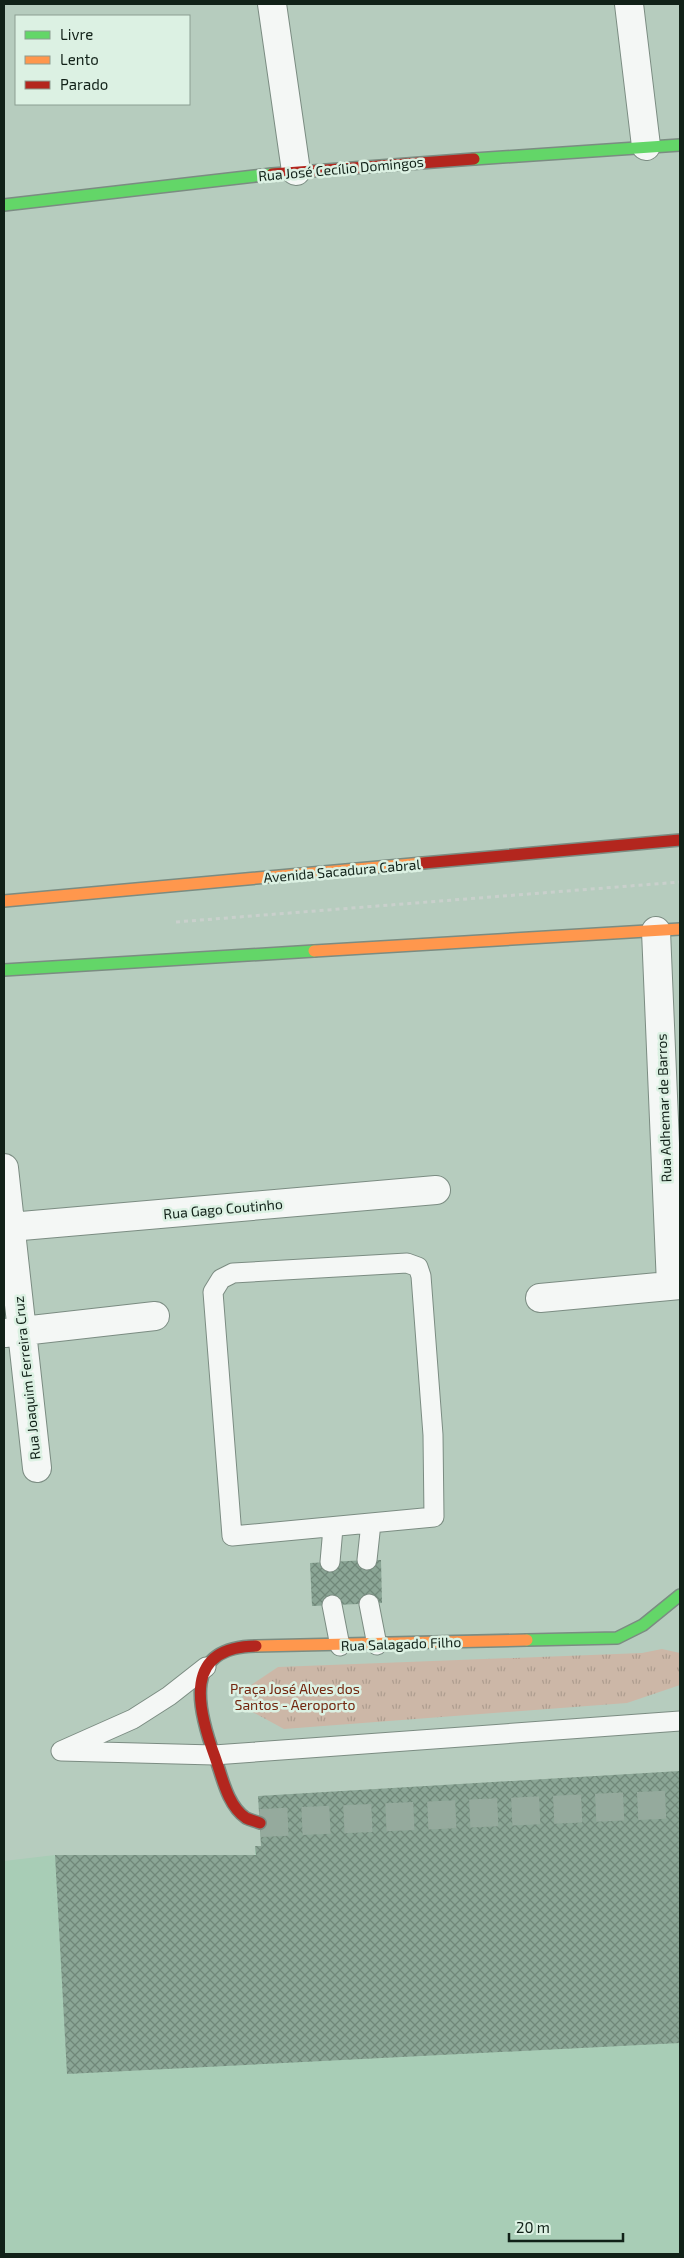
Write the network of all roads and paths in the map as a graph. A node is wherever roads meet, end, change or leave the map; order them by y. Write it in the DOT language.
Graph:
graph roads {
  1 [pos="272,4"];
  2 [pos="629,4"];
  3 [pos="680,145"];
  4 [pos="646,146"];
  5 [pos="296,171"];
  6 [pos="4,205"];
  7 [pos="680,840"];
  8 [pos="680,882"];
  9 [pos="4,901"];
  10 [pos="170,922"];
  11 [pos="668,930"];
  12 [pos="4,970"];
  13 [pos="4,1168"];
  14 [pos="436,1190"];
  15 [pos="10,1227"];
  16 [pos="676,1285"];
  17 [pos="540,1298"];
  18 [pos="155,1316"];
  19 [pos="13,1333"];
  20 [pos="37,1468"];
  21 [pos="371,1523"];
  22 [pos="332,1528"];
  23 [pos="367,1560"];
  24 [pos="330,1562"];
  25 [pos="680,1595"];
  26 [pos="369,1604"];
  27 [pos="332,1605"];
  28 [pos="377,1645"];
  29 [pos="340,1646"];
  30 [pos="207,1666"];
  31 [pos="680,1721"];
  32 [pos="214,1755"];
  33 [pos="260,1823"];
  1 -- 5 [label="street"];
  2 -- 4 [label="street"];
  3 -- 4 [label="street, Rua José Cecílio Domingos"];
  4 -- 5 [label="street, Rua José Cecílio Domingos"];
  5 -- 6 [label="street, Rua José Cecílio Domingos"];
  7 -- 9 [label="street, Avenida Sacadura Cabral"];
  8 -- 10 [label="path"];
  11 -- 12 [label="street"];
  11 -- 16 [label="street, Rua Adhemar de Barros"];
  13 -- 15 [label="street, Rua Joaquim Ferreira Cruz"];
  14 -- 15 [label="street, Rua Gago Coutinho"];
  15 -- 19 [label="street, Rua Joaquim Ferreira Cruz"];
  16 -- 17 [label="street"];
  18 -- 19 [label="street"];
  19 -- 20 [label="street, Rua Joaquim Ferreira Cruz"];
  21 -- 22 [label="lane"];
  21 -- 22 [label="lane"];
  21 -- 23 [label="lane"];
  22 -- 24 [label="lane"];
  25 -- 28 [label="street, Rua Salagado Filho"];
  26 -- 28 [label="lane"];
  27 -- 29 [label="lane"];
  28 -- 29 [label="street, Rua Salagado Filho"];
  29 -- 30 [label="street, Rua Salagado Filho"];
  30 -- 32 [label="street"];
  30 -- 32 [label="lane"];
  31 -- 32 [label="lane"];
  32 -- 33 [label="street"];
}
